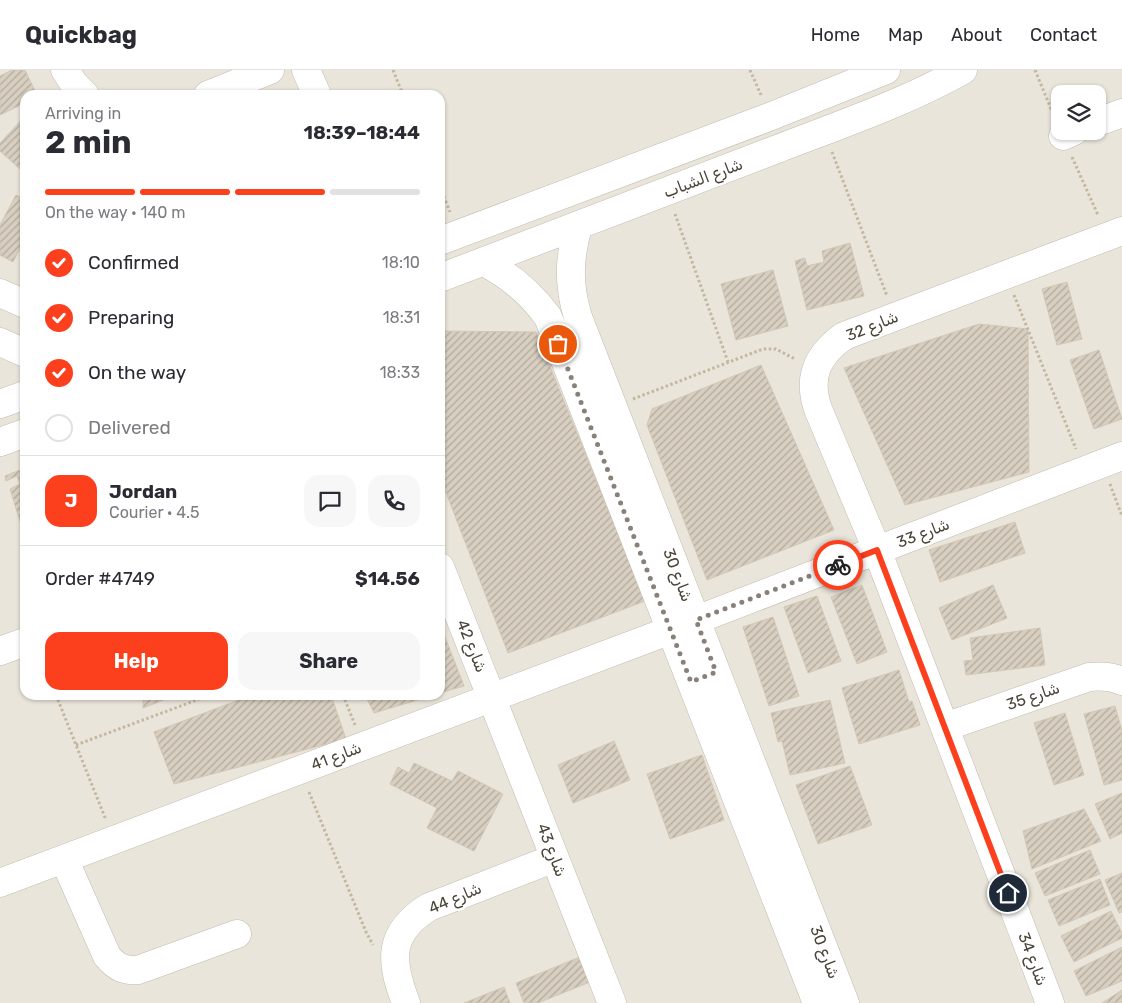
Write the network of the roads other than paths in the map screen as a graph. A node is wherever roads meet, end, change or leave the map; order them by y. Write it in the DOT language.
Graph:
graph roads {
  1 [pos="65,70"];
  2 [pos="270,70"];
  3 [pos="306,70"];
  4 [pos="886,70"];
  5 [pos="963,70"];
  6 [pos="839,79"];
  7 [pos="80,90"];
  8 [pos="220,90"];
  9 [pos="315,90"];
  10 [pos="1122,113"];
  11 [pos="1106,119"];
  12 [pos="655,160"];
  13 [pos="667,192"];
  14 [pos="578,226"];
  15 [pos="1114,234"];
  16 [pos="445,239"];
  17 [pos="484,262"];
  18 [pos="445,276"];
  19 [pos="0,293"];
  20 [pos="20,302"];
  21 [pos="0,342"];
  22 [pos="590,348"];
  23 [pos="20,351"];
  24 [pos="564,357"];
  25 [pos="20,396"];
  26 [pos="0,404"];
  27 [pos="20,435"];
  28 [pos="0,442"];
  29 [pos="1103,464"];
  30 [pos="877,550"];
  31 [pos="445,578"];
  32 [pos="684,625"];
  33 [pos="20,644"];
  34 [pos="0,651"];
  35 [pos="716,672"];
  36 [pos="1122,681"];
  37 [pos="691,682"];
  38 [pos="493,697"];
  39 [pos="945,727"];
  40 [pos="555,858"];
  41 [pos="64,859"];
  42 [pos="0,883"];
  43 [pos="236,934"];
  44 [pos="406,1003"];
  45 [pos="612,1003"];
  46 [pos="817,1003"];
  47 [pos="845,1003"];
  48 [pos="1050,1003"];
  1 -- 7 [label="street"];
  2 -- 8 [label="street"];
  3 -- 9 [label="street"];
  4 -- 6 [label="street, شارع الشباب"];
  5 -- 13 [label="street, شارع الشباب"];
  6 -- 12 [label="street, شارع الشباب"];
  10 -- 11 [label="street"];
  12 -- 13 [label="street"];
  12 -- 16 [label="street, شارع الشباب"];
  13 -- 14 [label="street, شارع الشباب"];
  14 -- 17 [label="street, شارع الشباب"];
  14 -- 22 [label="street, شارع 30"];
  15 -- 30 [label="street, شارع 32"];
  17 -- 18 [label="street, شارع الشباب"];
  17 -- 24 [label="street, شارع 30"];
  19 -- 20 [label="street"];
  21 -- 23 [label="street"];
  22 -- 24 [label="street"];
  22 -- 32 [label="street, شارع 30"];
  24 -- 32 [label="street, شارع 30"];
  25 -- 26 [label="street"];
  27 -- 28 [label="street"];
  29 -- 30 [label="street, شارع 33"];
  30 -- 32 [label="street, شارع 33"];
  30 -- 39 [label="street, شارع 34"];
  31 -- 38 [label="street, شارع 42"];
  32 -- 35 [label="street, شارع 30"];
  32 -- 37 [label="street, شارع 30"];
  32 -- 38 [label="street, شارع 41"];
  33 -- 34 [label="street"];
  35 -- 37 [label="street"];
  35 -- 47 [label="street, شارع 30"];
  36 -- 39 [label="street, شارع 35"];
  37 -- 46 [label="street, شارع 30"];
  38 -- 40 [label="street, شارع 43"];
  38 -- 41 [label="street, شارع 41"];
  39 -- 48 [label="street, شارع 34"];
  40 -- 44 [label="street, شارع 44"];
  40 -- 45 [label="street, شارع 43"];
  41 -- 42 [label="street, شارع 41"];
  41 -- 43 [label="street"];
}
